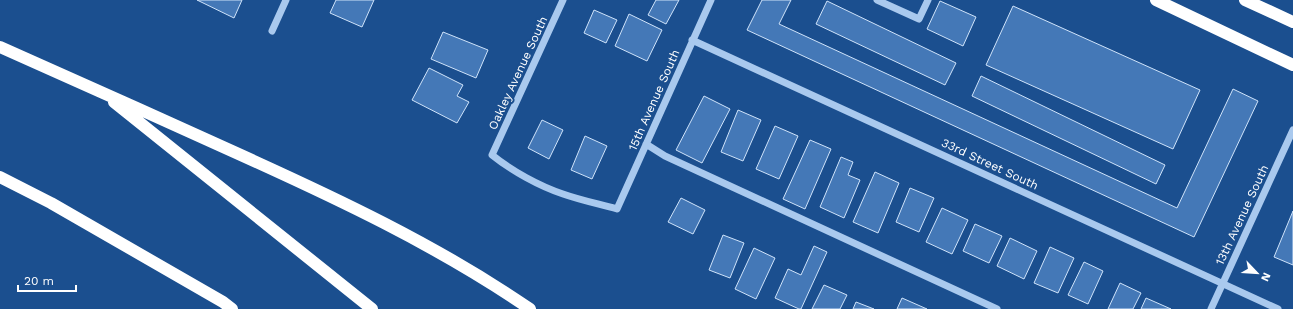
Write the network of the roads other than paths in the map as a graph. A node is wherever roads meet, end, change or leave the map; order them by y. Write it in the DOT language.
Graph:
graph roads {
  1 [pos="286,0"];
  2 [pos="563,0"];
  3 [pos="711,0"];
  4 [pos="877,0"];
  5 [pos="928,0"];
  6 [pos="1156,0"];
  7 [pos="1245,0"];
  8 [pos="1293,22"];
  9 [pos="272,31"];
  10 [pos="692,40"];
  11 [pos="0,47"];
  12 [pos="1293,65"];
  13 [pos="99,91"];
  14 [pos="1293,130"];
  15 [pos="646,144"];
  16 [pos="0,177"];
  17 [pos="617,209"];
  18 [pos="1223,284"];
  19 [pos="232,309"];
  20 [pos="372,309"];
  21 [pos="530,309"];
  22 [pos="998,309"];
  23 [pos="1211,309"];
  24 [pos="1278,309"];
  1 -- 9 [label="street"];
  2 -- 17 [label="street, Oakley Avenue South"];
  3 -- 10 [label="street, 15th Avenue South"];
  4 -- 5 [label="street"];
  6 -- 12 [label="highway"];
  7 -- 8 [label="highway"];
  10 -- 15 [label="street, 15th Avenue South"];
  10 -- 18 [label="street, 33rd Street South"];
  11 -- 13 [label="highway"];
  13 -- 20 [label="highway"];
  13 -- 21 [label="highway"];
  14 -- 18 [label="street, 13th Avenue South"];
  15 -- 17 [label="street, 15th Avenue South"];
  15 -- 22 [label="street"];
  16 -- 19 [label="highway"];
  18 -- 23 [label="street, 13th Avenue South"];
  18 -- 24 [label="street, 33rd Street South"];
}
